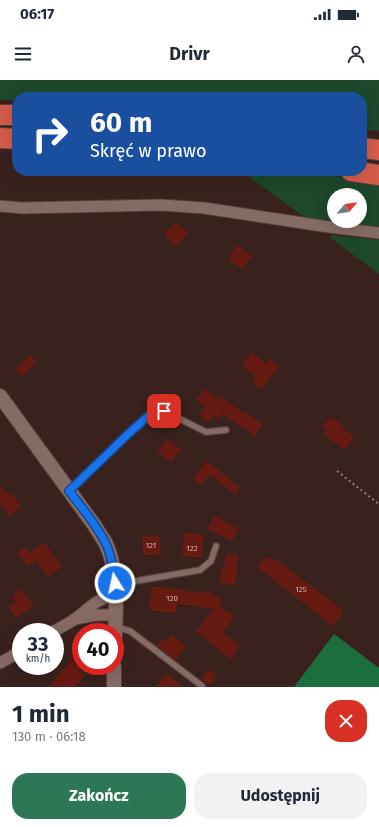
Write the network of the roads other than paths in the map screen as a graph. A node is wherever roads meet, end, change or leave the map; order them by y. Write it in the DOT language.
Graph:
graph roads {
  1 [pos="0,115"];
  2 [pos="12,115"];
  3 [pos="0,138"];
  4 [pos="12,138"];
  5 [pos="367,149"];
  6 [pos="379,150"];
  7 [pos="367,173"];
  8 [pos="379,175"];
  9 [pos="0,206"];
  10 [pos="379,233"];
  11 [pos="0,396"];
  12 [pos="226,430"];
  13 [pos="69,491"];
  14 [pos="216,546"];
  15 [pos="116,589"];
  16 [pos="74,619"];
  17 [pos="110,623"];
  18 [pos="115,623"];
  19 [pos="64,625"];
  20 [pos="124,629"];
  21 [pos="12,656"];
  22 [pos="0,663"];
  23 [pos="114,675"];
  24 [pos="202,686"];
  25 [pos="114,687"];
  1 -- 2 [label="highway"];
  3 -- 4 [label="highway"];
  5 -- 6 [label="highway"];
  7 -- 8 [label="highway"];
  9 -- 10 [label="street"];
  11 -- 13 [label="street"];
  12 -- 13 [label="lane"];
  13 -- 15 [label="street"];
  14 -- 15 [label="lane"];
  15 -- 16 [label="street"];
  15 -- 18 [label="street"];
  16 -- 17 [label="street"];
  16 -- 19 [label="street"];
  20 -- 24 [label="lane"];
  21 -- 22 [label="street"];
  23 -- 25 [label="street"];
}
